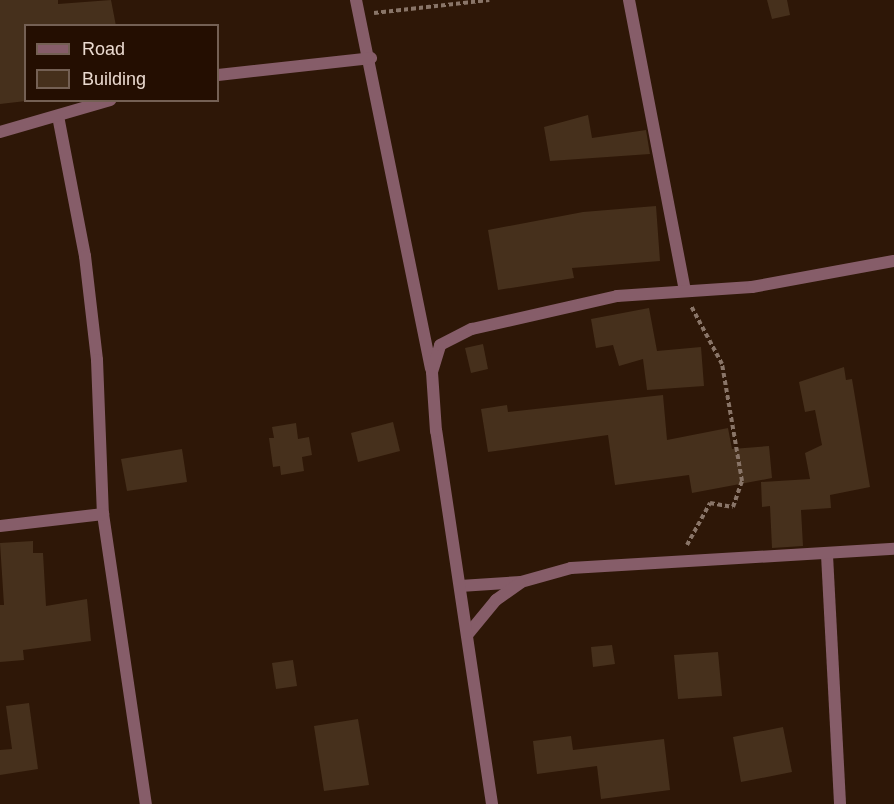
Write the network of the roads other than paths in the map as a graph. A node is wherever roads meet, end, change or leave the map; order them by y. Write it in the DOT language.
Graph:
graph roads {
  1 [pos="356,0"];
  2 [pos="629,0"];
  3 [pos="370,58"];
  4 [pos="219,75"];
  5 [pos="104,102"];
  6 [pos="58,116"];
  7 [pos="0,132"];
  8 [pos="894,261"];
  9 [pos="685,291"];
  10 [pos="432,372"];
  11 [pos="104,514"];
  12 [pos="0,526"];
  13 [pos="894,549"];
  14 [pos="827,555"];
  15 [pos="521,582"];
  16 [pos="460,586"];
  17 [pos="468,634"];
  18 [pos="146,804"];
  19 [pos="492,804"];
  20 [pos="840,804"];
  1 -- 3 [label="street"];
  2 -- 9 [label="street"];
  3 -- 4 [label="street"];
  3 -- 10 [label="street"];
  5 -- 6 [label="street"];
  6 -- 7 [label="street"];
  6 -- 11 [label="street"];
  8 -- 9 [label="street"];
  9 -- 10 [label="street"];
  10 -- 16 [label="street"];
  11 -- 12 [label="street"];
  11 -- 18 [label="street"];
  13 -- 14 [label="street"];
  14 -- 15 [label="street"];
  14 -- 20 [label="street"];
  15 -- 16 [label="street"];
  15 -- 17 [label="street"];
  16 -- 17 [label="street"];
  17 -- 19 [label="street"];
}
